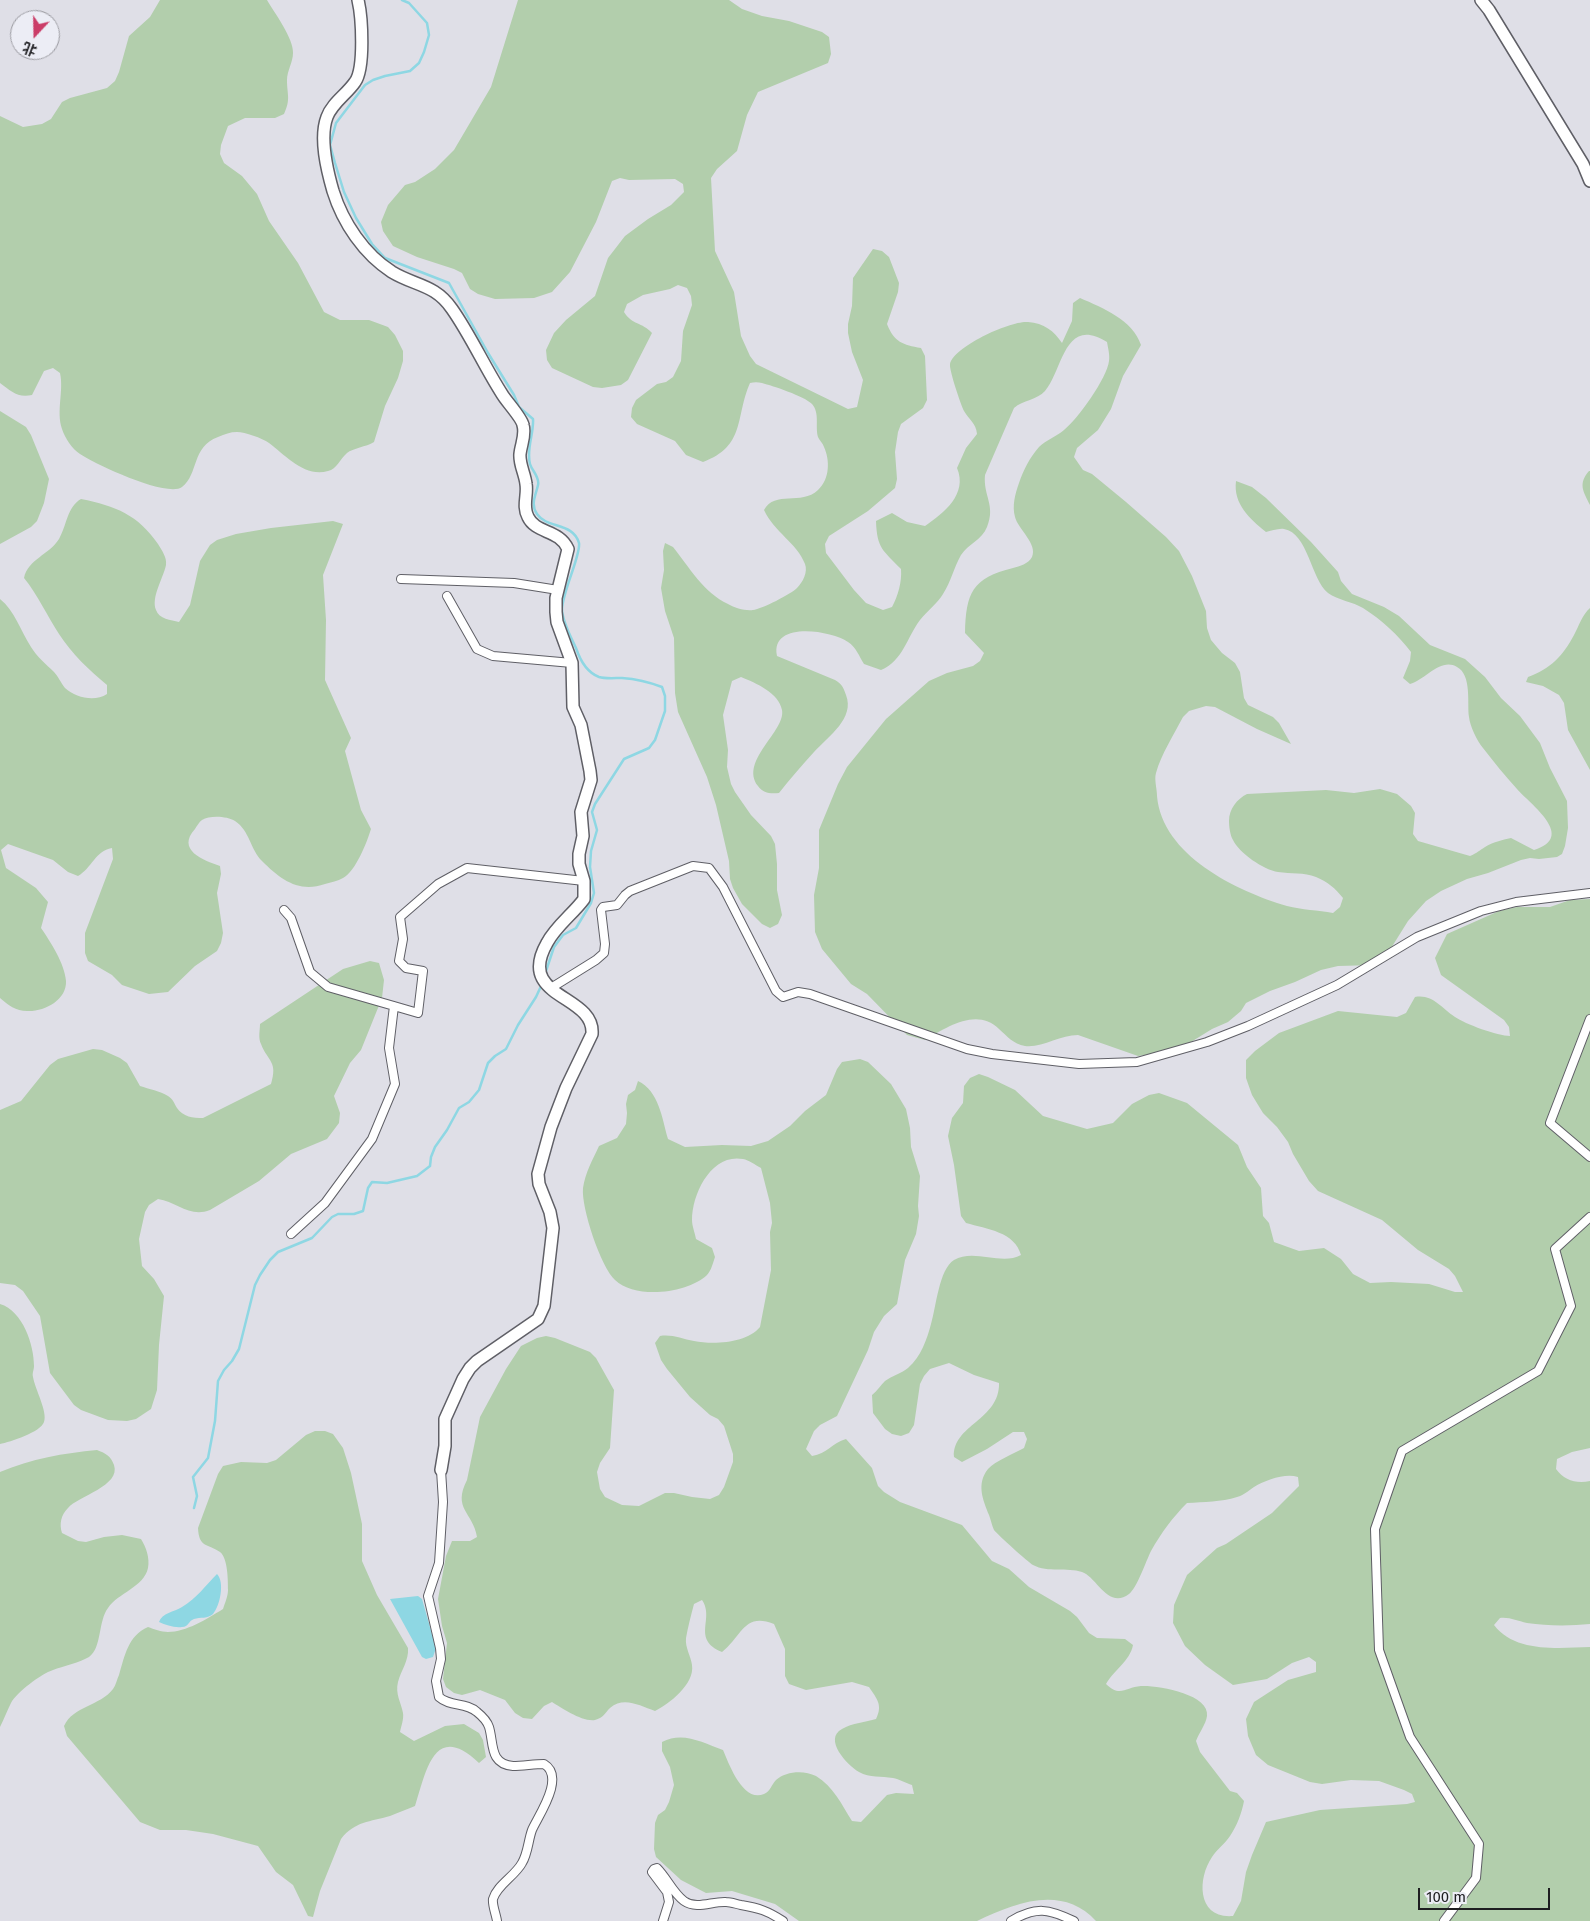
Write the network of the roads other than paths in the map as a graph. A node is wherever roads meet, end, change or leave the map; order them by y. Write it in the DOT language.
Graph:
graph roads {
  1 [pos="358,0"];
  2 [pos="1481,0"];
  3 [pos="1590,181"];
  4 [pos="401,579"];
  5 [pos="558,590"];
  6 [pos="447,596"];
  7 [pos="572,663"];
  8 [pos="584,881"];
  9 [pos="1590,893"];
  10 [pos="284,910"];
  11 [pos="550,986"];
  12 [pos="394,1006"];
  13 [pos="1590,1019"];
  14 [pos="1590,1157"];
  15 [pos="1590,1216"];
  16 [pos="291,1234"];
  17 [pos="441,1470"];
  18 [pos="497,1921"];
  19 [pos="663,1921"];
  20 [pos="783,1921"];
  21 [pos="1011,1921"];
  22 [pos="1074,1921"];
  23 [pos="1444,1921"];
  1 -- 5 [label="street"];
  2 -- 3 [label="street"];
  4 -- 5 [label="street"];
  5 -- 7 [label="street"];
  6 -- 7 [label="street"];
  7 -- 8 [label="street"];
  8 -- 11 [label="street"];
  8 -- 12 [label="street"];
  9 -- 11 [label="street"];
  10 -- 12 [label="street"];
  11 -- 17 [label="street"];
  12 -- 16 [label="street"];
  13 -- 14 [label="street"];
  15 -- 23 [label="street"];
  17 -- 18 [label="street"];
  19 -- 20 [label="street"];
  21 -- 22 [label="street"];
}
